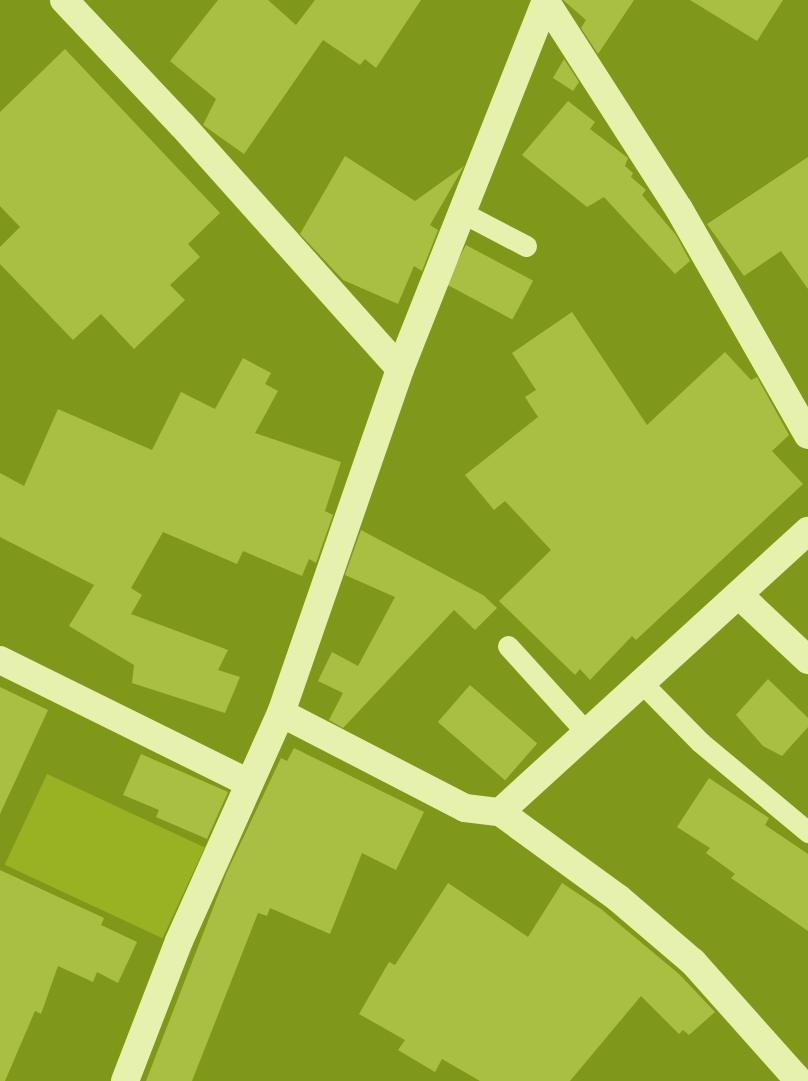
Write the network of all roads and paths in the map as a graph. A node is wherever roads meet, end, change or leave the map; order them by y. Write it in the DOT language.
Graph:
graph roads {
  1 [pos="64,0"];
  2 [pos="546,1"];
  3 [pos="463,213"];
  4 [pos="526,246"];
  5 [pos="400,369"];
  6 [pos="808,435"];
  7 [pos="808,531"];
  8 [pos="739,595"];
  9 [pos="508,646"];
  10 [pos="0,660"];
  11 [pos="808,660"];
  12 [pos="642,682"];
  13 [pos="281,713"];
  14 [pos="587,733"];
  15 [pos="249,783"];
  16 [pos="500,812"];
  17 [pos="808,832"];
  18 [pos="125,1081"];
  19 [pos="799,1081"];
  1 -- 5 [label="street"];
  2 -- 3 [label="street"];
  2 -- 6 [label="street"];
  3 -- 4 [label="lane"];
  3 -- 5 [label="street"];
  5 -- 13 [label="street"];
  7 -- 8 [label="street"];
  8 -- 11 [label="street"];
  8 -- 12 [label="street"];
  9 -- 14 [label="lane"];
  10 -- 15 [label="street"];
  12 -- 14 [label="street"];
  12 -- 17 [label="lane"];
  13 -- 15 [label="street"];
  13 -- 16 [label="street"];
  14 -- 16 [label="street"];
  15 -- 18 [label="street"];
  16 -- 19 [label="street"];
}
